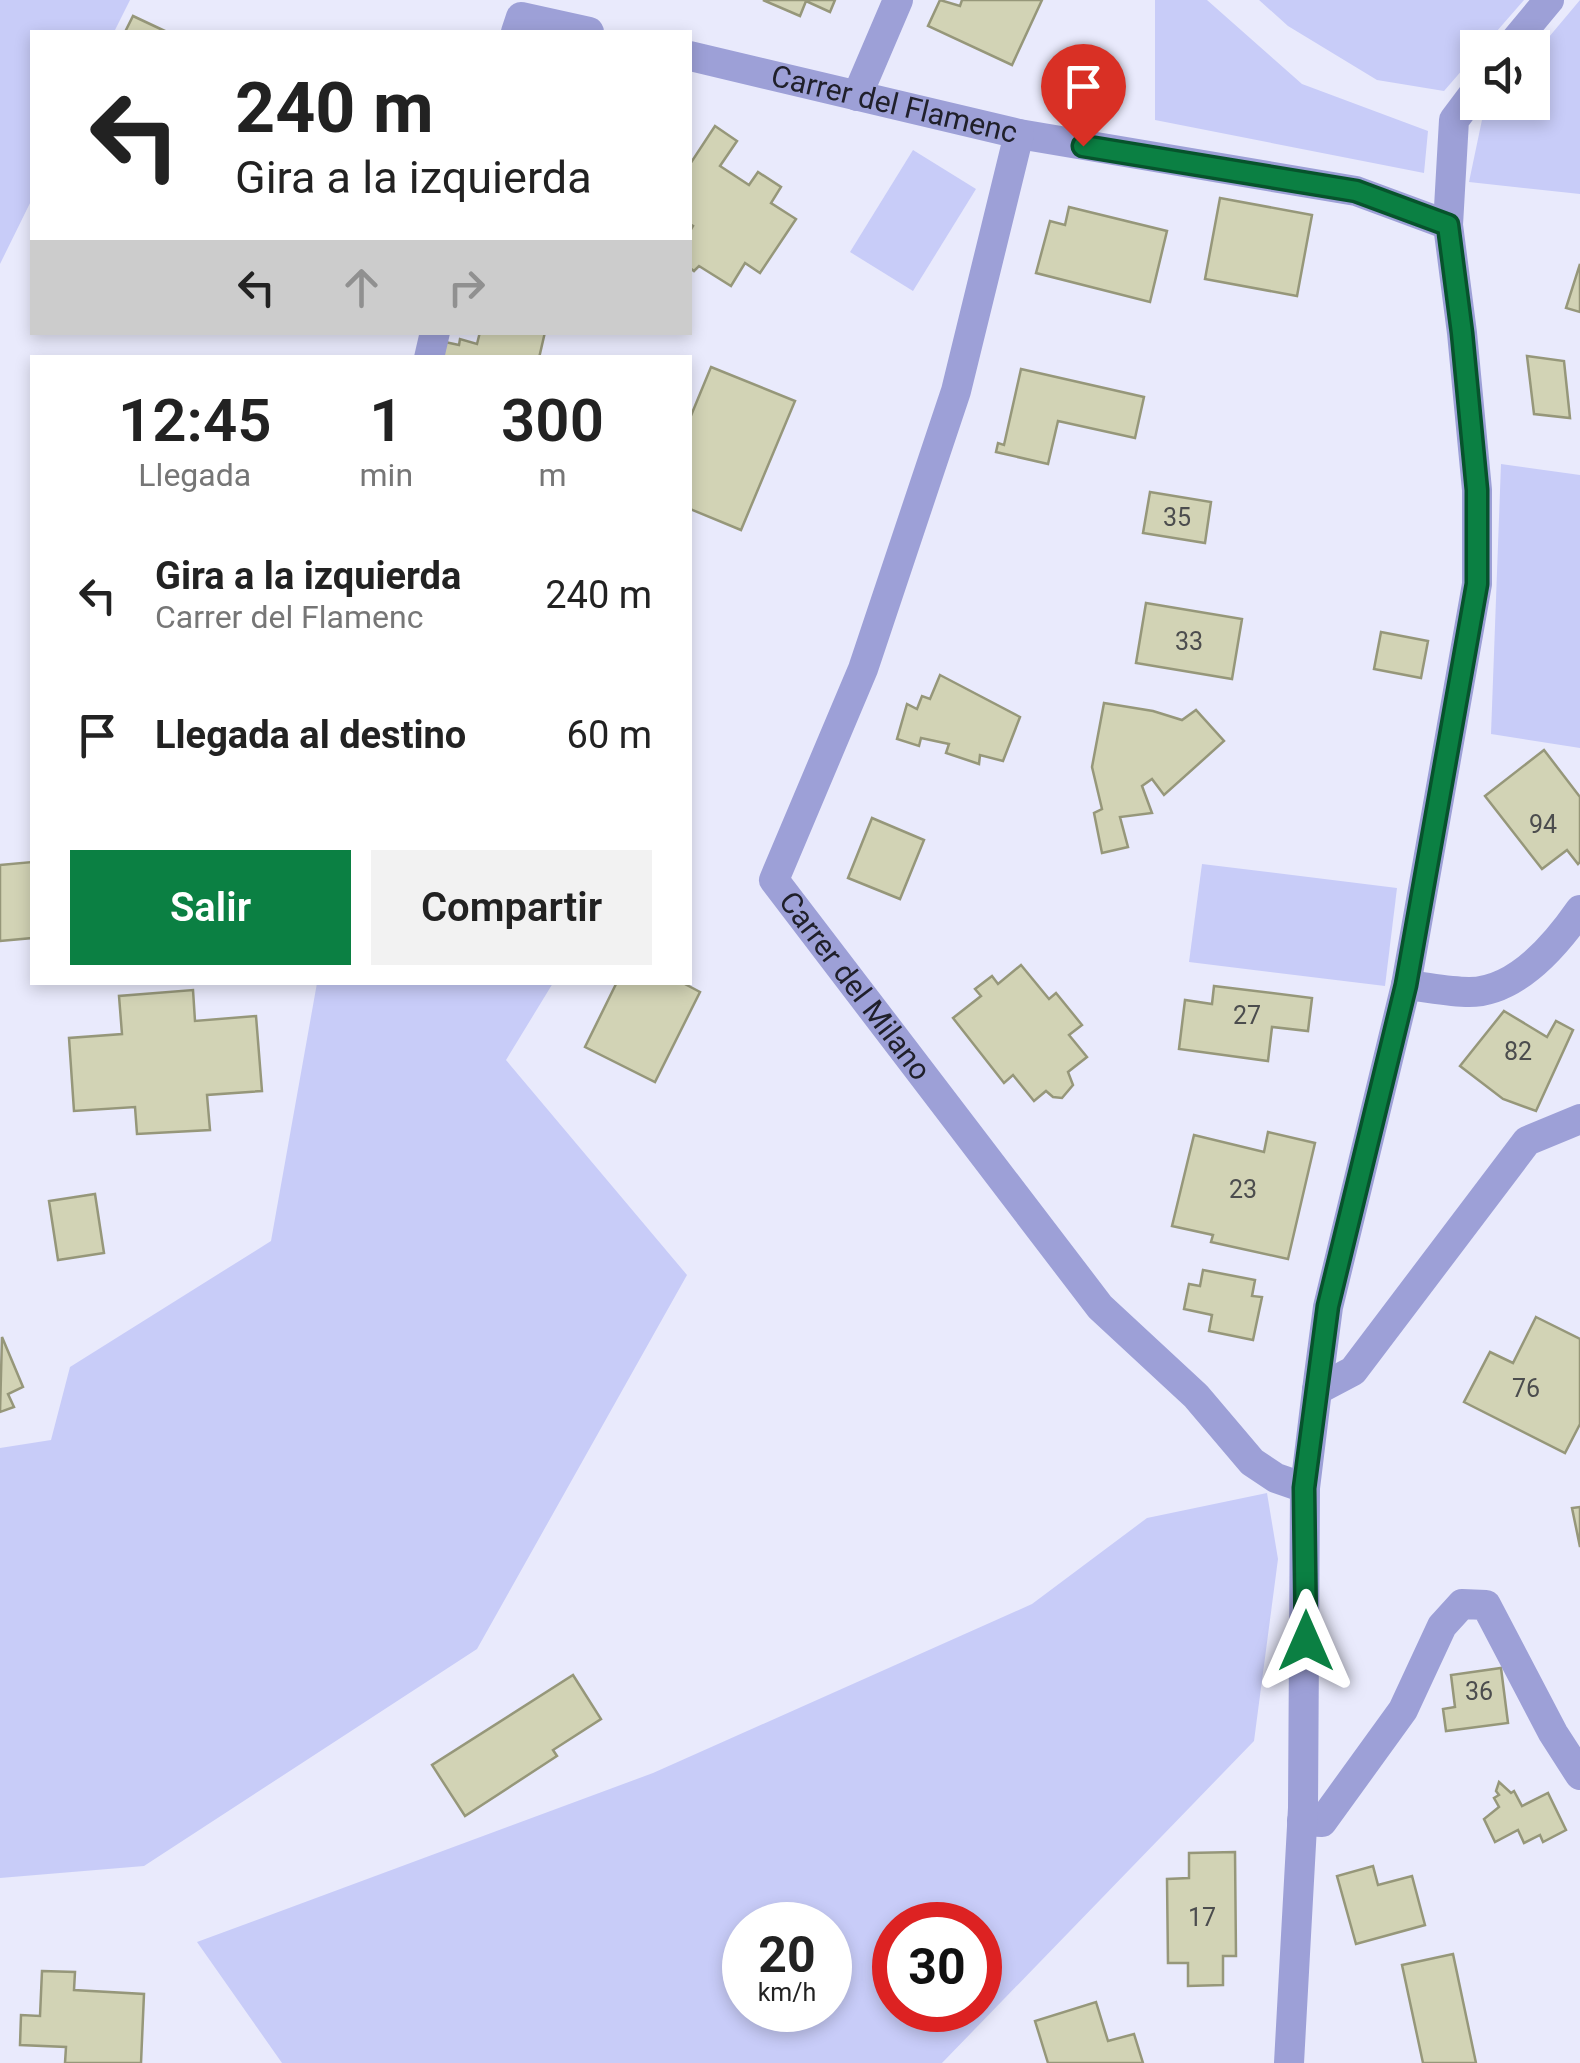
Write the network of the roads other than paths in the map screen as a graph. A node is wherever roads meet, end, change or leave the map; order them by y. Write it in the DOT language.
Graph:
graph roads {
  1 [pos="898,0"];
  2 [pos="1549,0"];
  3 [pos="519,24"];
  4 [pos="572,30"];
  5 [pos="1524,30"];
  6 [pos="692,56"];
  7 [pos="857,96"];
  8 [pos="1460,112"];
  9 [pos="1020,134"];
  10 [pos="1448,225"];
  11 [pos="1580,910"];
  12 [pos="1406,985"];
  13 [pos="1580,1120"];
  14 [pos="1317,1390"];
  15 [pos="1304,1488"];
  16 [pos="1580,1776"];
  17 [pos="1302,1821"];
  18 [pos="1289,2063"];
  1 -- 7 [label="street"];
  2 -- 5 [label="street"];
  3 -- 4 [label="street"];
  6 -- 7 [label="street, Carrer del Flamenc"];
  7 -- 9 [label="street, Carrer del Flamenc"];
  8 -- 10 [label="street"];
  9 -- 10 [label="street, Carrer del Flamenc"];
  9 -- 15 [label="street, Carrer del Milano"];
  10 -- 12 [label="street"];
  11 -- 12 [label="street"];
  12 -- 14 [label="street"];
  13 -- 14 [label="street"];
  14 -- 15 [label="street"];
  15 -- 17 [label="street"];
  16 -- 17 [label="street"];
  17 -- 18 [label="street"];
}
